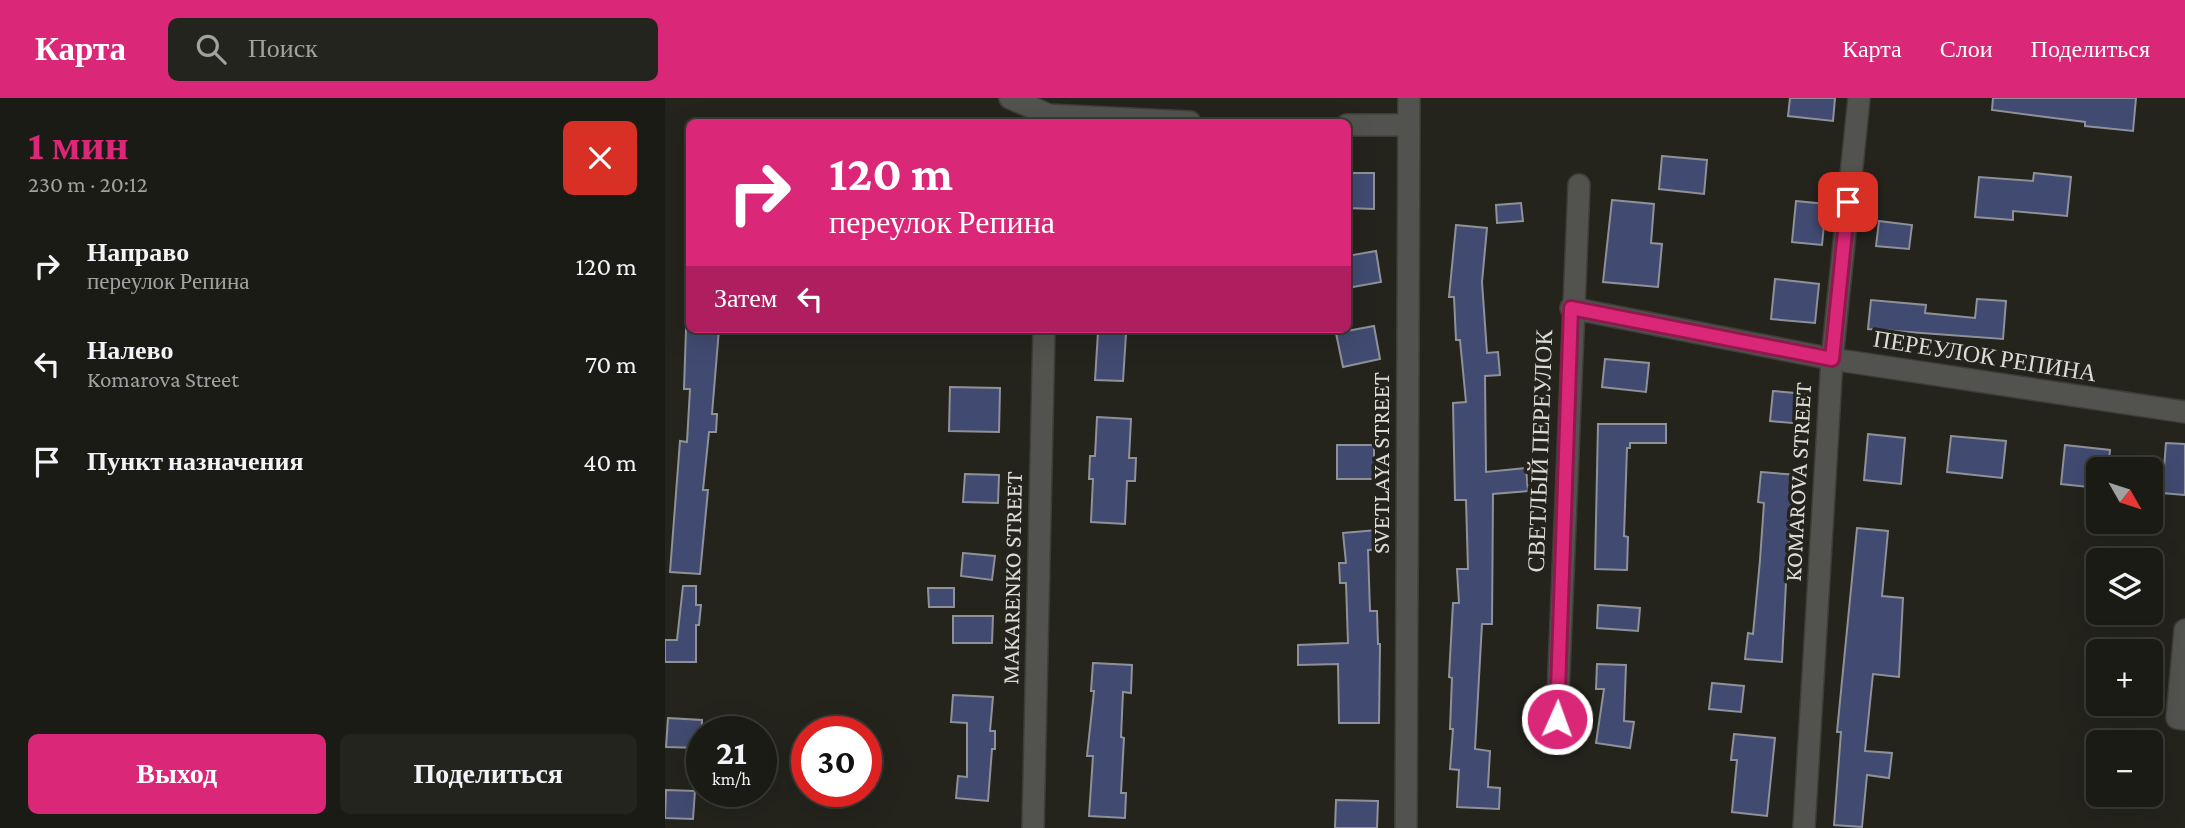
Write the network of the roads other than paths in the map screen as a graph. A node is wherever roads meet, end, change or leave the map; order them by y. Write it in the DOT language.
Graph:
graph roads {
  1 [pos="1010,98"];
  2 [pos="1409,98"];
  3 [pos="1859,98"];
  4 [pos="1049,112"];
  5 [pos="1148,119"];
  6 [pos="1351,125"];
  7 [pos="1408,125"];
  8 [pos="1579,185"];
  9 [pos="1571,308"];
  10 [pos="1044,333"];
  11 [pos="1832,359"];
  12 [pos="2185,412"];
  13 [pos="2185,630"];
  14 [pos="1557,719"];
  15 [pos="2185,719"];
  16 [pos="1033,828"];
  17 [pos="1406,828"];
  18 [pos="1804,828"];
  1 -- 4 [label="street"];
  2 -- 7 [label="street, SVETLAYA STREET"];
  3 -- 11 [label="street, KOMAROVA STREET"];
  4 -- 5 [label="street"];
  6 -- 7 [label="street"];
  7 -- 17 [label="street, SVETLAYA STREET"];
  8 -- 9 [label="street, СВЕТЛЫЙ ПЕРЕУЛОК"];
  9 -- 11 [label="street, ПЕРЕУЛОК РЕПИНА"];
  9 -- 14 [label="street, СВЕТЛЫЙ ПЕРЕУЛОК"];
  10 -- 16 [label="street, MAKARENKO STREET"];
  11 -- 12 [label="street, ПЕРЕУЛОК РЕПИНА"];
  11 -- 18 [label="street, KOMAROVA STREET"];
  13 -- 15 [label="street"];
}
